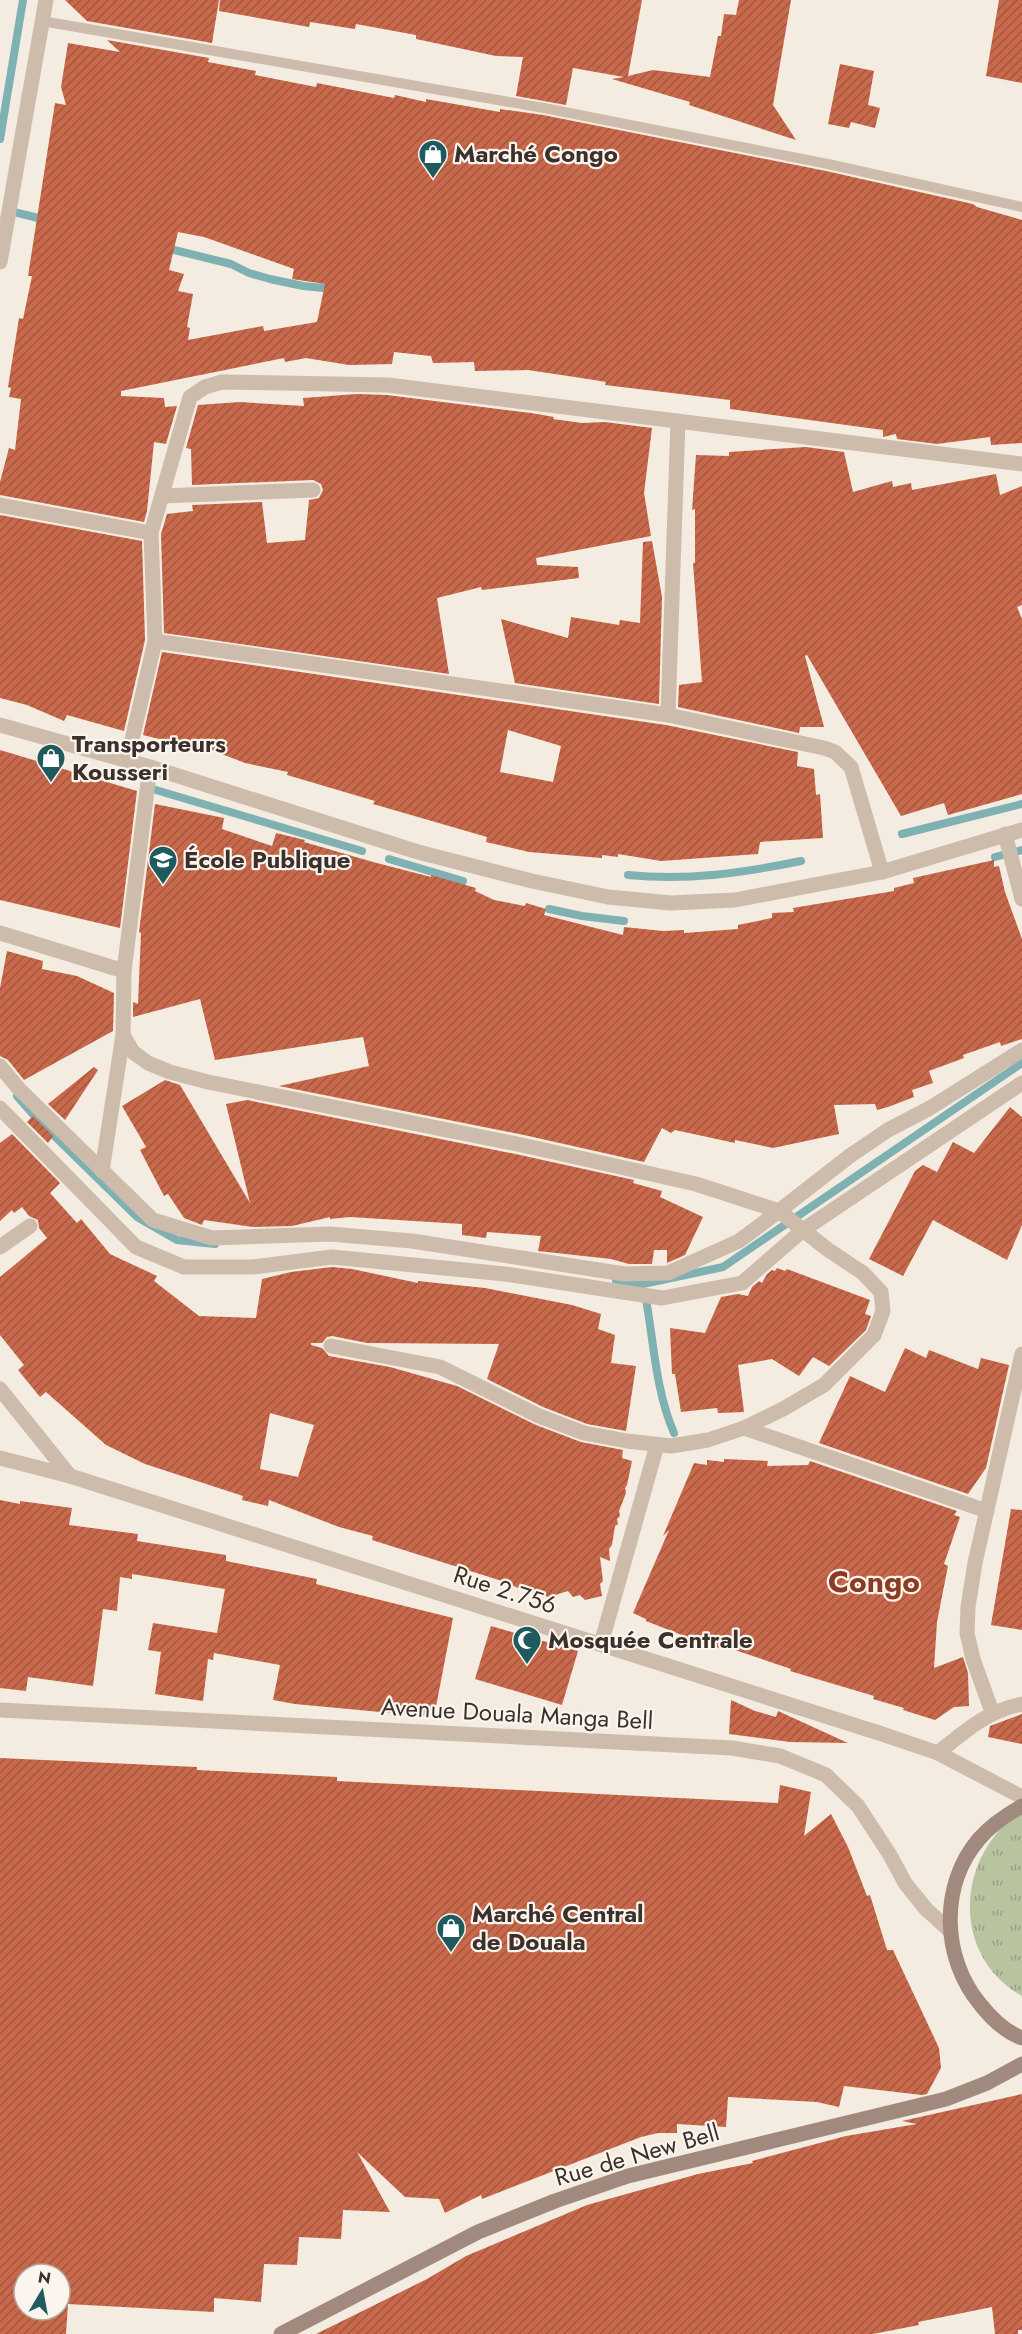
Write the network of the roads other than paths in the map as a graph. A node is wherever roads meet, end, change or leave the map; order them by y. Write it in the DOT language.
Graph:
graph roads {
  1 [pos="46,0"];
  2 [pos="42,21"];
  3 [pos="1022,207"];
  4 [pos="0,262"];
  5 [pos="678,421"];
  6 [pos="1022,464"];
  7 [pos="313,490"];
  8 [pos="162,496"];
  9 [pos="0,505"];
  10 [pos="151,533"];
  11 [pos="155,641"];
  12 [pos="668,715"];
  13 [pos="0,725"];
  14 [pos="128,761"];
  15 [pos="150,767"];
  16 [pos="1022,830"];
  17 [pos="1005,834"];
  18 [pos="882,872"];
  19 [pos="1022,899"];
  20 [pos="0,933"];
  21 [pos="124,971"];
  22 [pos="123,1035"];
  23 [pos="1022,1050"];
  24 [pos="0,1066"];
  25 [pos="1022,1083"];
  26 [pos="0,1108"];
  27 [pos="102,1171"];
  28 [pos="779,1211"];
  29 [pos="30,1226"];
  30 [pos="803,1230"];
  31 [pos="0,1247"];
  32 [pos="331,1346"];
  33 [pos="1022,1354"];
  34 [pos="0,1389"];
  35 [pos="744,1428"];
  36 [pos="657,1444"];
  37 [pos="0,1458"];
  38 [pos="70,1476"];
  39 [pos="987,1511"];
  40 [pos="601,1644"];
  41 [pos="1022,1704"];
  42 [pos="0,1710"];
  43 [pos="993,1712"];
  44 [pos="938,1753"];
  45 [pos="1022,1797"];
  46 [pos="1022,1806"];
  47 [pos="950,1931"];
  48 [pos="1022,2038"];
  49 [pos="1022,2064"];
  50 [pos="281,2334"];
  1 -- 2 [label="street"];
  2 -- 3 [label="lane"];
  2 -- 4 [label="street"];
  5 -- 6 [label="street"];
  5 -- 8 [label="street"];
  5 -- 12 [label="street"];
  7 -- 8 [label="street"];
  8 -- 10 [label="street"];
  9 -- 10 [label="street"];
  10 -- 11 [label="street"];
  11 -- 12 [label="street"];
  11 -- 14 [label="street"];
  12 -- 18 [label="street"];
  13 -- 14 [label="street"];
  14 -- 15 [label="street"];
  15 -- 18 [label="street"];
  15 -- 21 [label="street"];
  16 -- 17 [label="street"];
  17 -- 18 [label="street"];
  17 -- 19 [label="street"];
  20 -- 21 [label="street"];
  21 -- 22 [label="street"];
  22 -- 27 [label="street"];
  22 -- 28 [label="street"];
  23 -- 28 [label="street"];
  24 -- 27 [label="street"];
  25 -- 30 [label="street"];
  26 -- 30 [label="street"];
  27 -- 28 [label="street"];
  28 -- 30 [label="street"];
  29 -- 31 [label="street"];
  30 -- 35 [label="street"];
  32 -- 36 [label="street"];
  33 -- 39 [label="street"];
  34 -- 38 [label="street"];
  35 -- 36 [label="street"];
  35 -- 39 [label="street"];
  36 -- 40 [label="street"];
  37 -- 38 [label="street, Rue 2.756"];
  38 -- 40 [label="street, Rue 2.756"];
  39 -- 43 [label="street"];
  40 -- 44 [label="street, Rue 2.756"];
  41 -- 43 [label="street"];
  42 -- 47 [label="street, Avenue Douala Manga Bell"];
  43 -- 44 [label="street"];
  44 -- 45 [label="street, Rue 2.756"];
  46 -- 47 [label="main road"];
  47 -- 48 [label="main road"];
  49 -- 50 [label="main road, Rue de New Bell"];
}
